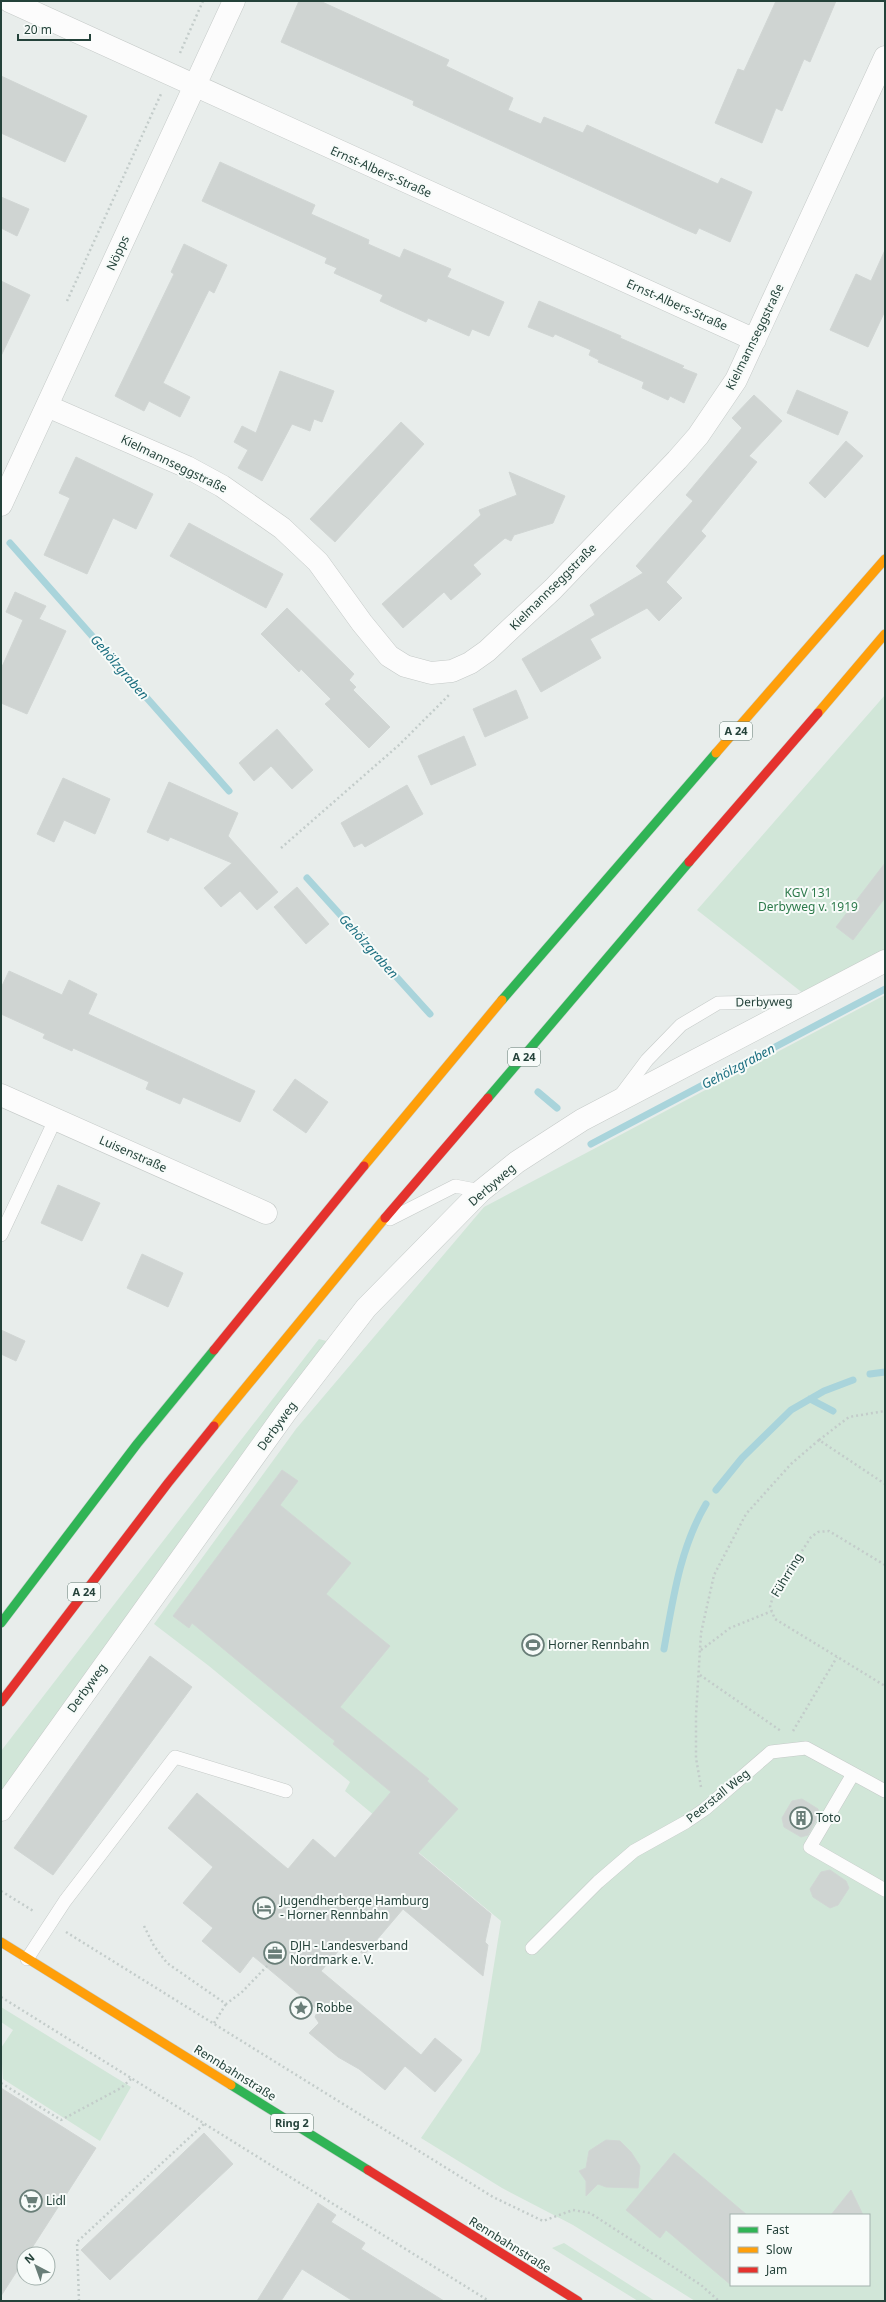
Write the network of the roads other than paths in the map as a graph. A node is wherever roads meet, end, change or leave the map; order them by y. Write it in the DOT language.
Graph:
graph roads {
  1 [pos="9,1"];
  2 [pos="234,1"];
  3 [pos="885,57"];
  4 [pos="196,86"];
  5 [pos="755,340"];
  6 [pos="47,406"];
  7 [pos="1,505"];
  8 [pos="885,559"];
  9 [pos="885,634"];
  10 [pos="885,961"];
  11 [pos="811,1001"];
  12 [pos="1,1095"];
  13 [pos="615,1103"];
  14 [pos="55,1120"];
  15 [pos="481,1191"];
  16 [pos="266,1213"];
  17 [pos="380,1224"];
  18 [pos="1,1234"];
  19 [pos="1,1623"];
  20 [pos="1,1702"];
  21 [pos="853,1774"];
  22 [pos="286,1790"];
  23 [pos="885,1791"];
  24 [pos="1,1810"];
  25 [pos="885,1890"];
  26 [pos="1,1942"];
  27 [pos="532,1948"];
  28 [pos="27,1959"];
  29 [pos="578,2301"];
  1 -- 4 [label="street, Ernst-Albers-Straße"];
  2 -- 4 [label="street, Nöpps"];
  3 -- 5 [label="street, Kielmannseggstraße"];
  4 -- 5 [label="street, Ernst-Albers-Straße"];
  4 -- 6 [label="street, Nöpps"];
  5 -- 6 [label="street, Kielmannseggstraße"];
  6 -- 7 [label="street, Nöpps"];
  8 -- 19 [label="main road, A 24"];
  9 -- 17 [label="main road, A 24"];
  10 -- 11 [label="street, Derbyweg"];
  11 -- 13 [label="street, Derbyweg"];
  11 -- 13 [label="lane, Derbyweg"];
  12 -- 14 [label="street, Luisenstraße"];
  13 -- 15 [label="street, Derbyweg"];
  14 -- 16 [label="street, Luisenstraße"];
  14 -- 18 [label="lane"];
  15 -- 17 [label="lane"];
  15 -- 24 [label="street, Derbyweg"];
  17 -- 20 [label="main road, A 24"];
  21 -- 23 [label="lane"];
  21 -- 25 [label="lane"];
  21 -- 27 [label="lane, Peerstall Weg"];
  22 -- 28 [label="lane"];
  26 -- 28 [label="main road, Rennbahnstraße / Ring 2"];
  28 -- 29 [label="main road, Rennbahnstraße / Ring 2"];
}
